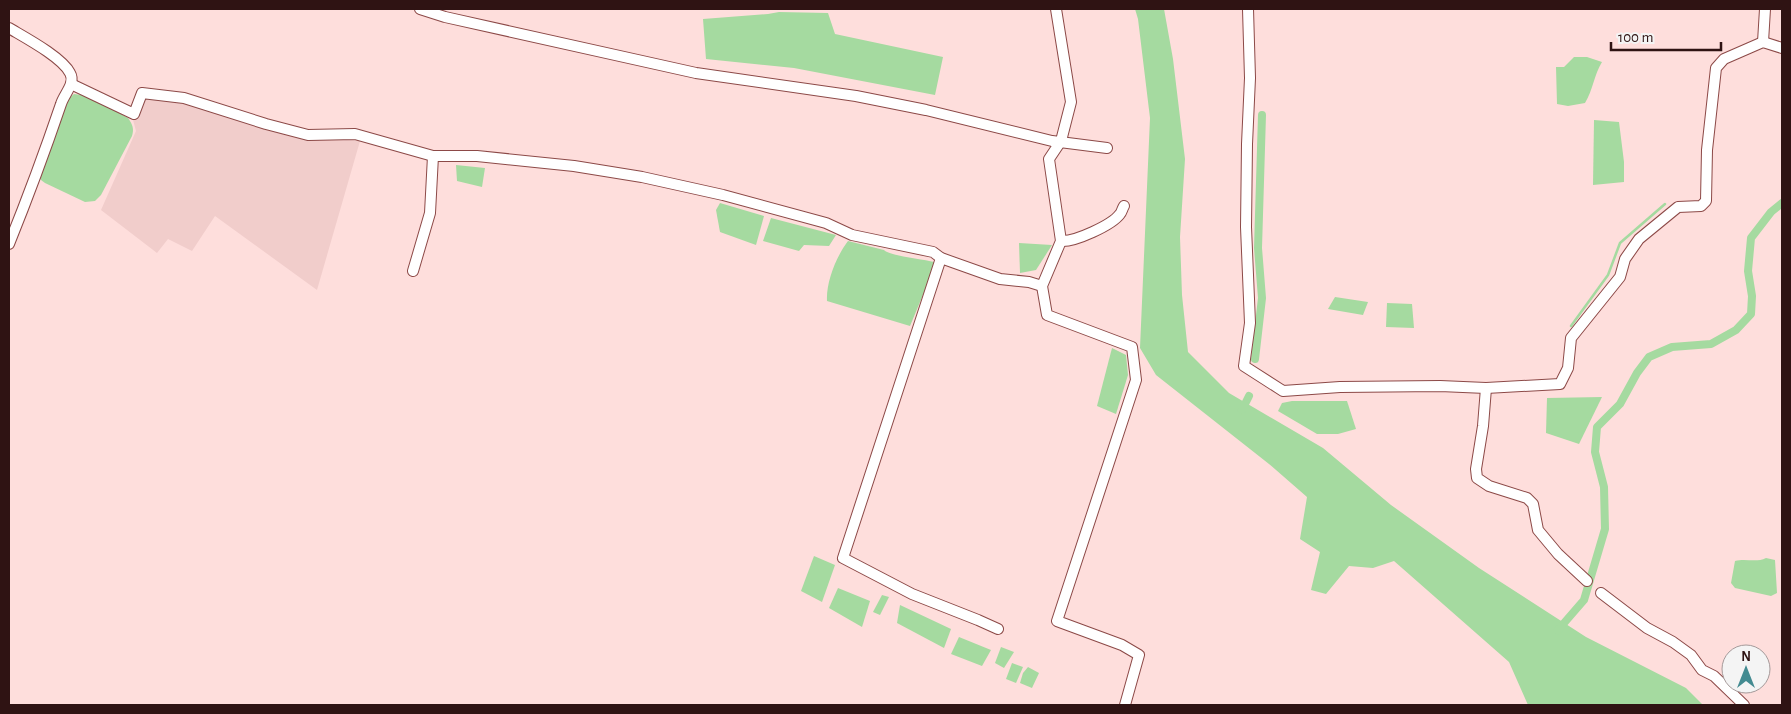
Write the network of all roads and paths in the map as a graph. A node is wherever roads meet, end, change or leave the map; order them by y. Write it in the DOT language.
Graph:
graph roads {
  1 [pos="420,9"];
  2 [pos="1056,9"];
  3 [pos="1248,9"];
  4 [pos="1765,9"];
  5 [pos="9,28"];
  6 [pos="1763,42"];
  7 [pos="1782,48"];
  8 [pos="71,84"];
  9 [pos="1061,141"];
  10 [pos="1107,148"];
  11 [pos="433,156"];
  12 [pos="1124,206"];
  13 [pos="1062,241"];
  14 [pos="9,244"];
  15 [pos="941,258"];
  16 [pos="414,271"];
  17 [pos="1042,286"];
  18 [pos="1486,388"];
  19 [pos="1586,581"];
  20 [pos="1601,593"];
  21 [pos="998,629"];
  22 [pos="1124,705"];
  23 [pos="1744,705"];
  1 -- 9 [label="street"];
  2 -- 9 [label="street"];
  3 -- 18 [label="street"];
  4 -- 6 [label="street"];
  5 -- 8 [label="street"];
  6 -- 7 [label="street"];
  6 -- 18 [label="street"];
  8 -- 11 [label="street"];
  8 -- 14 [label="street"];
  9 -- 10 [label="street"];
  9 -- 13 [label="street"];
  11 -- 15 [label="street"];
  11 -- 16 [label="street"];
  12 -- 13 [label="street"];
  13 -- 17 [label="street"];
  15 -- 17 [label="street"];
  15 -- 21 [label="street"];
  17 -- 22 [label="street"];
  18 -- 19 [label="street"];
  20 -- 23 [label="street"];
}
